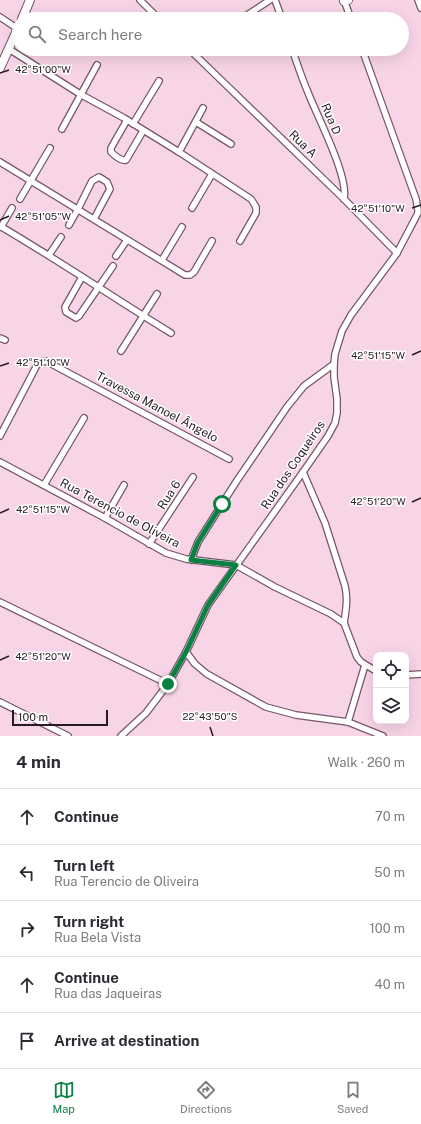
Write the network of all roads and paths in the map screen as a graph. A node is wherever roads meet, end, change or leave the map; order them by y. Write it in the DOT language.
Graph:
graph roads {
  1 [pos="30,0"];
  2 [pos="141,0"];
  3 [pos="270,0"];
  4 [pos="275,0"];
  5 [pos="345,0"];
  6 [pos="418,0"];
  7 [pos="421,8"];
  8 [pos="25,12"];
  9 [pos="152,12"];
  10 [pos="252,12"];
  11 [pos="279,12"];
  12 [pos="349,12"];
  13 [pos="0,17"];
  14 [pos="12,24"];
  15 [pos="12,42"];
  16 [pos="9,49"];
  17 [pos="12,51"];
  18 [pos="20,56"];
  19 [pos="198,56"];
  20 [pos="294,56"];
  21 [pos="365,56"];
  22 [pos="97,65"];
  23 [pos="0,68"];
  24 [pos="159,81"];
  25 [pos="80,94"];
  26 [pos="203,108"];
  27 [pos="127,120"];
  28 [pos="196,122"];
  29 [pos="133,124"];
  30 [pos="62,129"];
  31 [pos="143,131"];
  32 [pos="231,144"];
  33 [pos="50,148"];
  34 [pos="179,152"];
  35 [pos="0,162"];
  36 [pos="212,174"];
  37 [pos="30,181"];
  38 [pos="419,197"];
  39 [pos="20,199"];
  40 [pos="344,199"];
  41 [pos="12,208"];
  42 [pos="192,208"];
  43 [pos="78,209"];
  44 [pos="94,219"];
  45 [pos="69,225"];
  46 [pos="0,226"];
  47 [pos="182,227"];
  48 [pos="61,237"];
  49 [pos="127,240"];
  50 [pos="212,241"];
  51 [pos="240,241"];
  52 [pos="396,253"];
  53 [pos="49,255"];
  54 [pos="116,256"];
  55 [pos="162,260"];
  56 [pos="113,266"];
  57 [pos="82,277"];
  58 [pos="98,288"];
  59 [pos="156,294"];
  60 [pos="144,316"];
  61 [pos="171,333"];
  62 [pos="121,351"];
  63 [pos="334,364"];
  64 [pos="84,418"];
  65 [pos="0,436"];
  66 [pos="228,458"];
  67 [pos="0,462"];
  68 [pos="304,472"];
  69 [pos="193,477"];
  70 [pos="44,485"];
  71 [pos="124,485"];
  72 [pos="105,518"];
  73 [pos="149,544"];
  74 [pos="191,560"];
  75 [pos="236,565"];
  76 [pos="0,602"];
  77 [pos="344,623"];
  78 [pos="186,652"];
  79 [pos="365,665"];
  80 [pos="373,669"];
  81 [pos="421,674"];
  82 [pos="409,675"];
  83 [pos="168,684"];
  84 [pos="0,702"];
  85 [pos="348,722"];
  86 [pos="68,736"];
  87 [pos="121,736"];
  88 [pos="383,736"];
  1 -- 8 [label="street"];
  2 -- 9 [label="street"];
  3 -- 10 [label="street"];
  4 -- 11 [label="street"];
  5 -- 12 [label="street"];
  6 -- 7 [label="street"];
  13 -- 14 [label="street"];
  15 -- 16 [label="street"];
  16 -- 17 [label="street"];
  16 -- 23 [label="street"];
  18 -- 25 [label="street"];
  19 -- 40 [label="street, Rua A"];
  20 -- 40 [label="street, Rua D"];
  21 -- 38 [label="street"];
  22 -- 25 [label="street"];
  24 -- 29 [label="street"];
  25 -- 27 [label="street"];
  25 -- 30 [label="street"];
  26 -- 28 [label="street"];
  27 -- 29 [label="street"];
  27 -- 31 [label="street"];
  28 -- 32 [label="street"];
  28 -- 34 [label="street"];
  29 -- 31 [label="street"];
  31 -- 34 [label="street"];
  33 -- 37 [label="street"];
  34 -- 36 [label="street"];
  35 -- 37 [label="street"];
  36 -- 42 [label="street"];
  36 -- 51 [label="street"];
  37 -- 39 [label="street"];
  37 -- 43 [label="street"];
  38 -- 52 [label="street, Rua dos Coqueiros"];
  40 -- 52 [label="street, Rua A"];
  41 -- 46 [label="street"];
  43 -- 44 [label="street"];
  43 -- 44 [label="street"];
  43 -- 45 [label="street"];
  44 -- 49 [label="street"];
  46 -- 53 [label="street"];
  47 -- 55 [label="street"];
  48 -- 53 [label="street"];
  49 -- 54 [label="street"];
  49 -- 55 [label="street"];
  50 -- 55 [label="street"];
  52 -- 63 [label="street, Rua dos Coqueiros"];
  53 -- 57 [label="street"];
  56 -- 58 [label="street"];
  57 -- 58 [label="street"];
  57 -- 58 [label="street"];
  58 -- 60 [label="street"];
  59 -- 60 [label="street"];
  60 -- 61 [label="street"];
  60 -- 62 [label="street"];
  63 -- 68 [label="street, Rua dos Coqueiros"];
  63 -- 74 [label="street"];
  64 -- 70 [label="street"];
  65 -- 66 [label="street, Travessa Manoel Ângelo"];
  67 -- 70 [label="street, Rua Terencio de Oliveira"];
  68 -- 75 [label="street, Rua dos Coqueiros"];
  68 -- 77 [label="street"];
  69 -- 73 [label="street, Rua 6"];
  70 -- 72 [label="street, Rua Terencio de Oliveira"];
  71 -- 72 [label="street"];
  72 -- 73 [label="street, Rua Terencio de Oliveira"];
  73 -- 74 [label="street, Rua Terencio de Oliveira"];
  74 -- 75 [label="street, Rua Terencio de Oliveira"];
  75 -- 77 [label="street"];
  75 -- 78 [label="street, Rua dos Coqueiros"];
  76 -- 83 [label="street"];
  77 -- 79 [label="street"];
  78 -- 83 [label="street, Rua dos Coqueiros"];
  78 -- 85 [label="street"];
  79 -- 80 [label="street"];
  79 -- 85 [label="street"];
  81 -- 82 [label="street"];
  83 -- 87 [label="street, Rua dos Coqueiros"];
  84 -- 86 [label="street"];
  85 -- 88 [label="street"];
}
